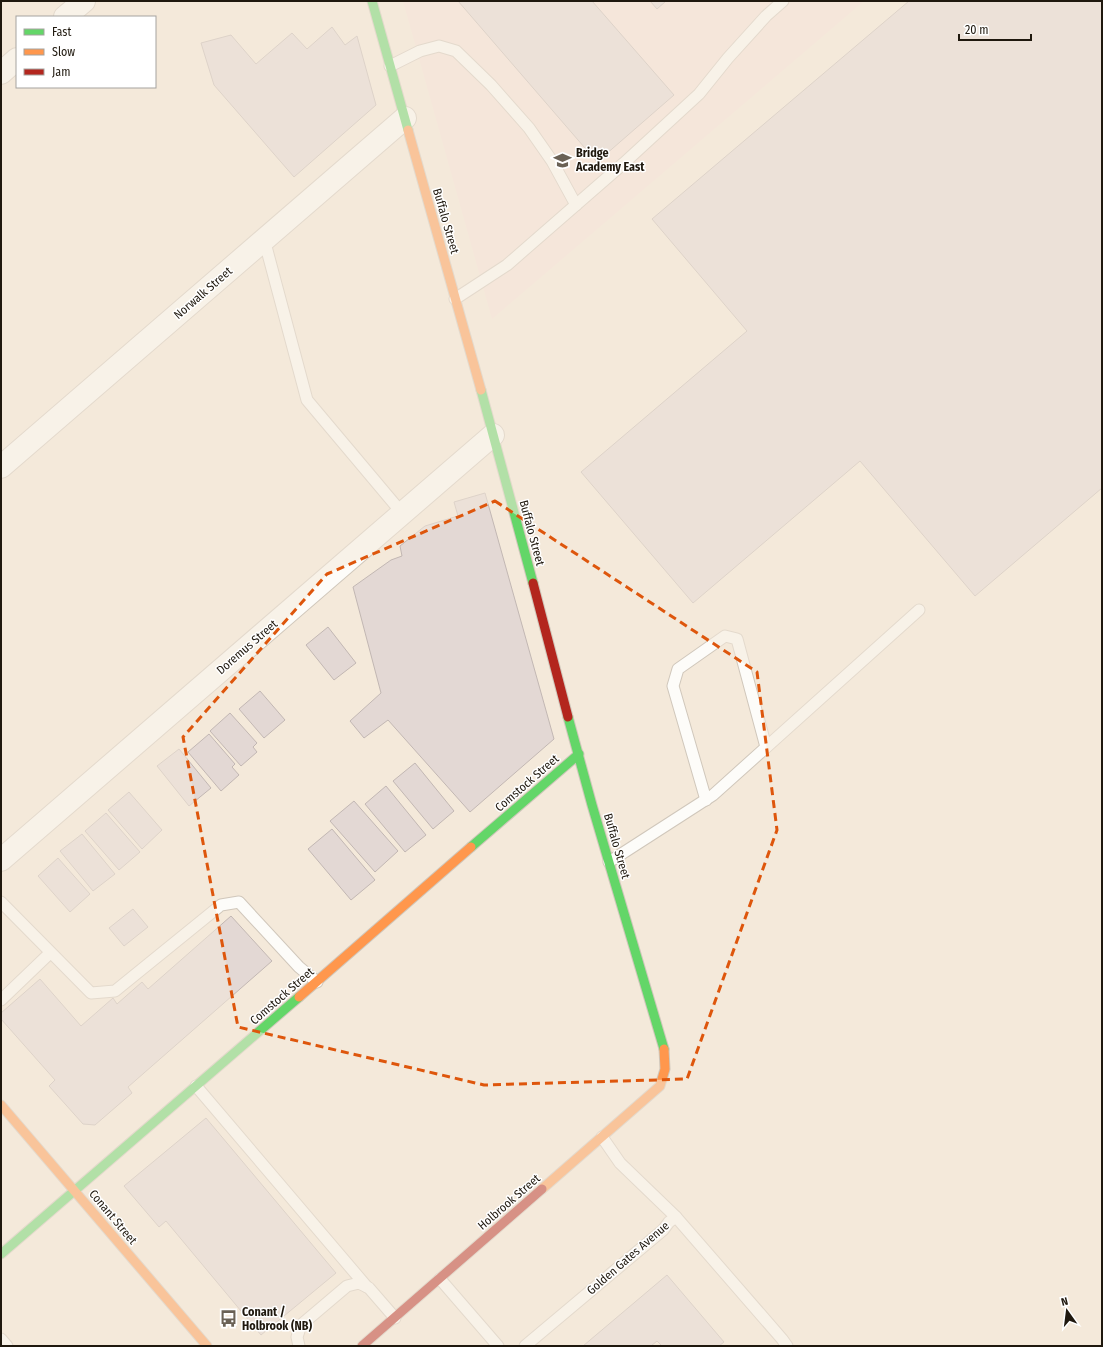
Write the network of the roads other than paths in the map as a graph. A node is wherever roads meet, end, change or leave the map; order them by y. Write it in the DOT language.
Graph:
graph roads {
  1 [pos="84,1"];
  2 [pos="372,1"];
  3 [pos="783,1"];
  4 [pos="67,16"];
  5 [pos="16,60"];
  6 [pos="390,66"];
  7 [pos="1,73"];
  8 [pos="405,118"];
  9 [pos="576,205"];
  10 [pos="264,240"];
  11 [pos="455,300"];
  12 [pos="493,435"];
  13 [pos="1,467"];
  14 [pos="402,513"];
  15 [pos="919,610"];
  16 [pos="766,747"];
  17 [pos="579,754"];
  18 [pos="706,800"];
  19 [pos="1,860"];
  20 [pos="609,862"];
  21 [pos="1,902"];
  22 [pos="50,952"];
  23 [pos="317,982"];
  24 [pos="1,1000"];
  25 [pos="665,1072"];
  26 [pos="196,1086"];
  27 [pos="1,1105"];
  28 [pos="602,1137"];
  29 [pos="75,1191"];
  30 [pos="676,1217"];
  31 [pos="1,1254"];
  32 [pos="440,1278"];
  33 [pos="367,1287"];
  34 [pos="395,1318"];
  35 [pos="1,1339"];
  36 [pos="7,1346"];
  37 [pos="207,1346"];
  38 [pos="299,1346"];
  39 [pos="362,1346"];
  40 [pos="498,1346"];
  41 [pos="525,1346"];
  42 [pos="787,1346"];
  1 -- 4 [label="street"];
  2 -- 6 [label="street, Buffalo Street"];
  3 -- 9 [label="lane"];
  5 -- 7 [label="street"];
  6 -- 8 [label="street, Buffalo Street"];
  6 -- 9 [label="lane"];
  8 -- 10 [label="street, Norwalk Street"];
  8 -- 11 [label="street, Buffalo Street"];
  9 -- 11 [label="lane"];
  10 -- 13 [label="street, Norwalk Street"];
  10 -- 14 [label="lane"];
  11 -- 12 [label="street, Buffalo Street"];
  12 -- 14 [label="street, Doremus Street"];
  12 -- 17 [label="street, Buffalo Street"];
  14 -- 19 [label="street, Doremus Street"];
  15 -- 16 [label="lane"];
  16 -- 18 [label="lane"];
  16 -- 18 [label="lane"];
  17 -- 20 [label="street, Buffalo Street"];
  17 -- 23 [label="street, Comstock Street"];
  18 -- 20 [label="lane"];
  20 -- 25 [label="street, Buffalo Street"];
  21 -- 22 [label="lane"];
  22 -- 23 [label="lane"];
  22 -- 24 [label="lane"];
  23 -- 26 [label="street, Comstock Street"];
  25 -- 28 [label="street, Holbrook Street"];
  26 -- 29 [label="street, Comstock Street"];
  26 -- 33 [label="lane"];
  27 -- 29 [label="street, Conant Street"];
  28 -- 30 [label="lane"];
  28 -- 32 [label="street, Holbrook Street"];
  29 -- 31 [label="street, Comstock Street"];
  29 -- 37 [label="street, Conant Street"];
  30 -- 41 [label="lane, Golden Gates Avenue"];
  30 -- 42 [label="lane, Golden Gates Avenue"];
  32 -- 34 [label="street, Holbrook Street"];
  32 -- 40 [label="lane"];
  33 -- 34 [label="lane"];
  33 -- 38 [label="lane"];
  34 -- 39 [label="street, Holbrook Street"];
  35 -- 36 [label="lane"];
}
